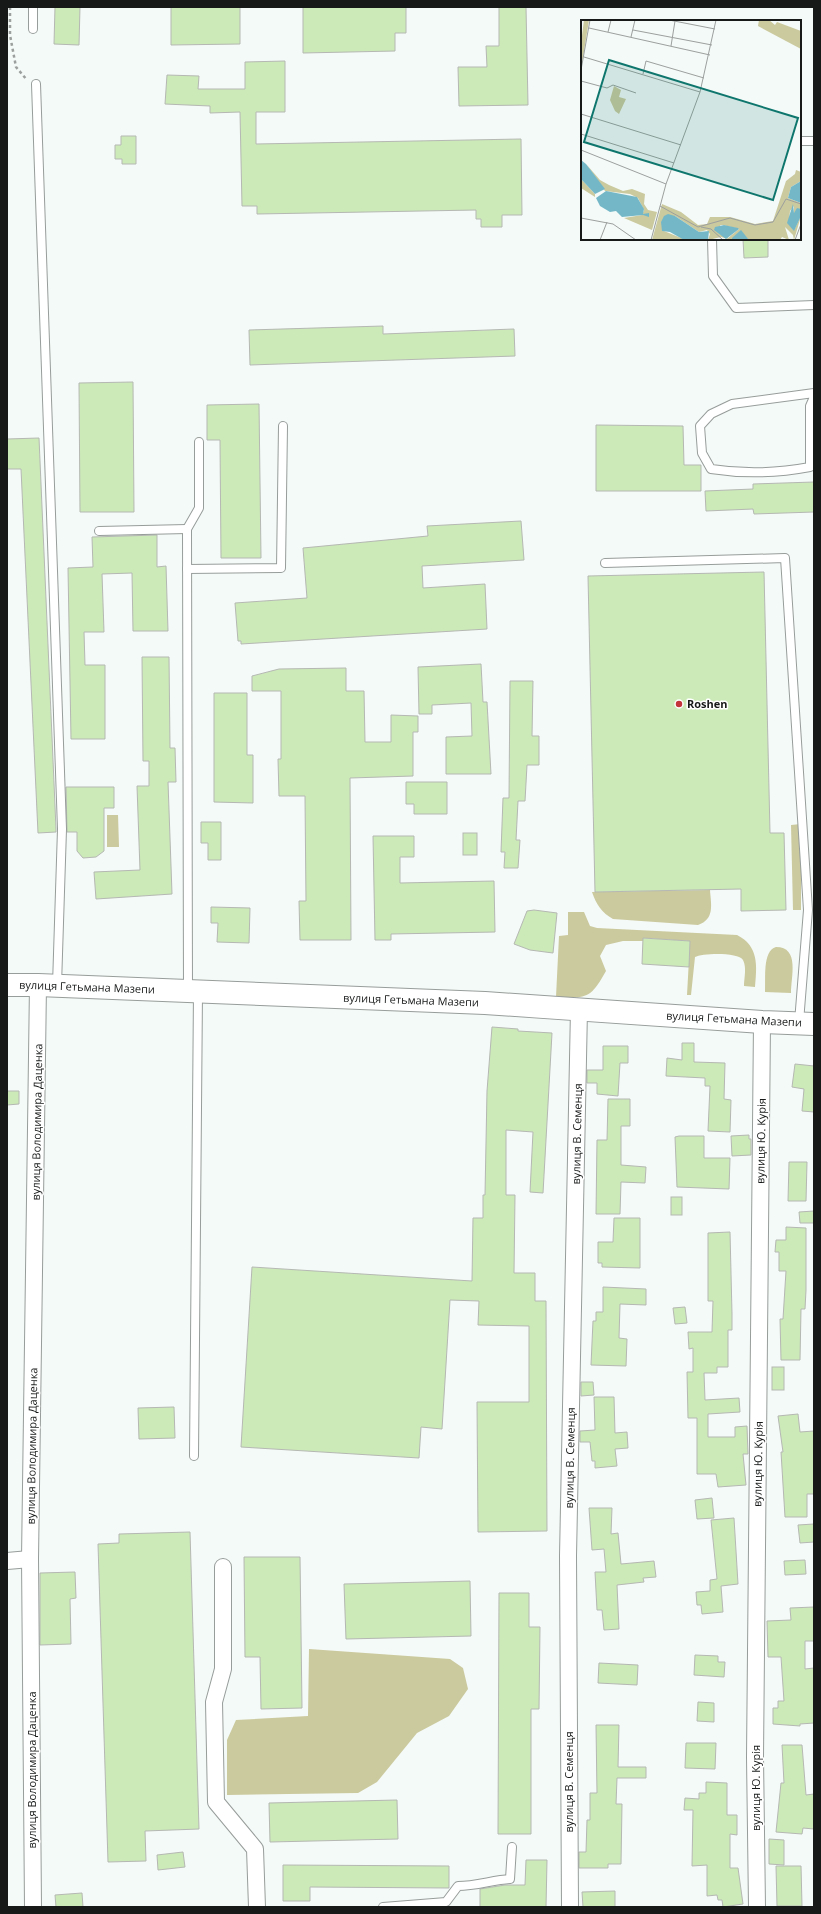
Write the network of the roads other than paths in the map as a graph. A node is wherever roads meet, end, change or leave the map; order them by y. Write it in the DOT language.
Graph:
graph roads {
  1 [pos="33,7"];
  2 [pos="33,29"];
  3 [pos="36,84"];
  4 [pos="814,141"];
  5 [pos="801,142"];
  6 [pos="712,240"];
  7 [pos="814,305"];
  8 [pos="814,393"];
  9 [pos="814,396"];
  10 [pos="283,426"];
  11 [pos="199,442"];
  12 [pos="187,529"];
  13 [pos="99,531"];
  14 [pos="605,563"];
  15 [pos="187,570"];
  16 [pos="7,985"];
  17 [pos="48,985"];
  18 [pos="193,991"];
  19 [pos="579,1008"];
  20 [pos="762,1022"];
  21 [pos="807,1023"];
  22 [pos="194,1456"];
  23 [pos="30,1559"];
  24 [pos="7,1561"];
  25 [pos="223,1567"];
  26 [pos="512,1847"];
  27 [pos="33,1907"];
  28 [pos="257,1907"];
  29 [pos="383,1907"];
  30 [pos="570,1907"];
  31 [pos="757,1907"];
  1 -- 2 [label="lane"];
  3 -- 17 [label="lane"];
  4 -- 5 [label="lane"];
  6 -- 7 [label="lane"];
  8 -- 9 [label="lane"];
  10 -- 15 [label="lane"];
  11 -- 12 [label="lane"];
  12 -- 13 [label="lane"];
  12 -- 15 [label="lane"];
  14 -- 21 [label="lane"];
  15 -- 18 [label="lane"];
  16 -- 17 [label="street, вулиця Гетьмана Мазепи"];
  17 -- 18 [label="street, вулиця Гетьмана Мазепи"];
  17 -- 23 [label="street, вулиця Володимира Даценка"];
  18 -- 19 [label="street, вулиця Гетьмана Мазепи"];
  18 -- 22 [label="lane"];
  19 -- 20 [label="street, вулиця Гетьмана Мазепи"];
  19 -- 30 [label="street, вулиця В. Семенця"];
  20 -- 21 [label="street, вулиця Гетьмана Мазепи"];
  20 -- 31 [label="street, вулиця Ю. Курія"];
  23 -- 24 [label="street"];
  23 -- 27 [label="street, вулиця Володимира Даценка"];
  25 -- 28 [label="street"];
  26 -- 29 [label="lane"];
}
